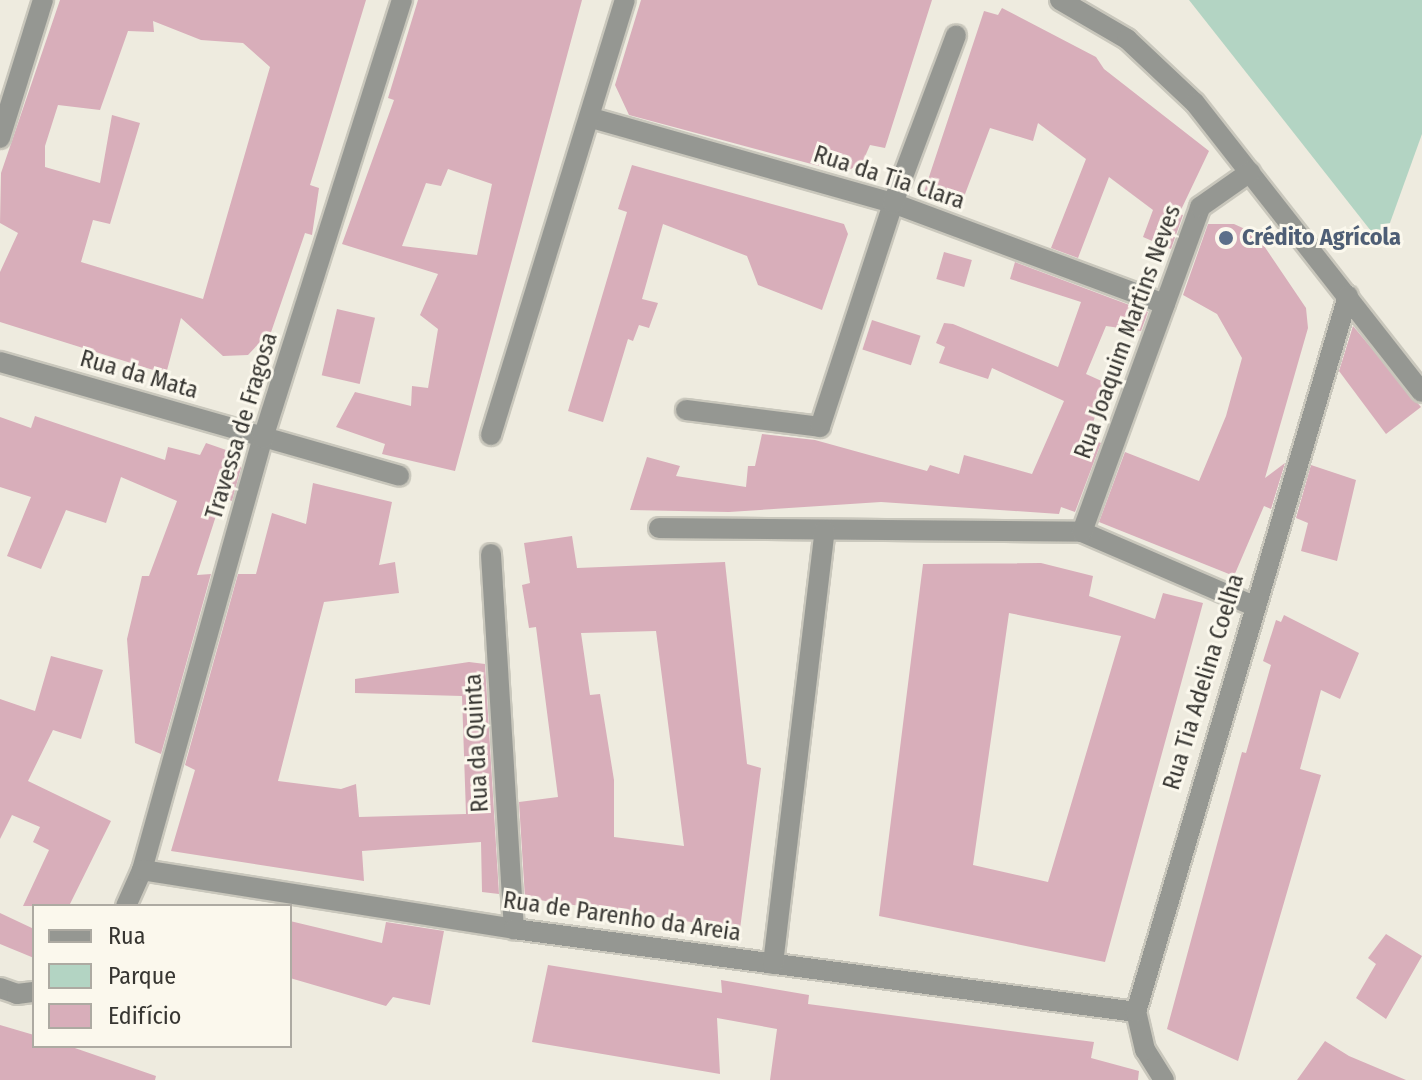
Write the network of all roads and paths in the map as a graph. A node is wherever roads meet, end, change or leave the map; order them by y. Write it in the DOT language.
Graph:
graph roads {
  1 [pos="43,0"];
  2 [pos="402,0"];
  3 [pos="625,0"];
  4 [pos="1060,0"];
  5 [pos="956,35"];
  6 [pos="592,118"];
  7 [pos="0,138"];
  8 [pos="1250,172"];
  9 [pos="893,203"];
  10 [pos="1348,296"];
  11 [pos="1165,304"];
  12 [pos="0,362"];
  13 [pos="1422,392"];
  14 [pos="686,410"];
  15 [pos="491,435"];
  16 [pos="263,438"];
  17 [pos="399,476"];
  18 [pos="659,528"];
  19 [pos="825,530"];
  20 [pos="1082,532"];
  21 [pos="491,554"];
  22 [pos="1254,606"];
  23 [pos="142,870"];
  24 [pos="127,904"];
  25 [pos="514,929"];
  26 [pos="773,964"];
  27 [pos="0,988"];
  28 [pos="32,992"];
  29 [pos="1136,1012"];
  30 [pos="1164,1080"];
  1 -- 7 [label="street"];
  2 -- 16 [label="street, Travessa de Fragosa"];
  3 -- 6 [label="street"];
  4 -- 8 [label="street"];
  5 -- 9 [label="street"];
  6 -- 9 [label="street, Rua da Tia Clara"];
  6 -- 15 [label="street"];
  8 -- 10 [label="street"];
  8 -- 11 [label="street, Rua Joaquim Martins Neves"];
  9 -- 11 [label="street, Rua da Tia Clara"];
  9 -- 14 [label="street"];
  10 -- 13 [label="street"];
  10 -- 22 [label="street, Rua Tia Adelina Coelha"];
  11 -- 20 [label="street, Rua Joaquim Martins Neves"];
  12 -- 16 [label="street, Rua da Mata"];
  16 -- 17 [label="street, Rua da Mata"];
  16 -- 23 [label="street, Travessa de Fragosa"];
  18 -- 19 [label="street"];
  19 -- 20 [label="street"];
  19 -- 26 [label="street"];
  20 -- 22 [label="street"];
  21 -- 25 [label="street, Rua da Quinta"];
  22 -- 29 [label="street, Rua Tia Adelina Coelha"];
  23 -- 24 [label="street"];
  23 -- 25 [label="street, Rua de Parenho da Areia"];
  25 -- 26 [label="street, Rua de Parenho da Areia"];
  26 -- 29 [label="street, Rua de Parenho da Areia"];
  27 -- 28 [label="street"];
  29 -- 30 [label="street, Rua Tia Adelina Coelha"];
}
